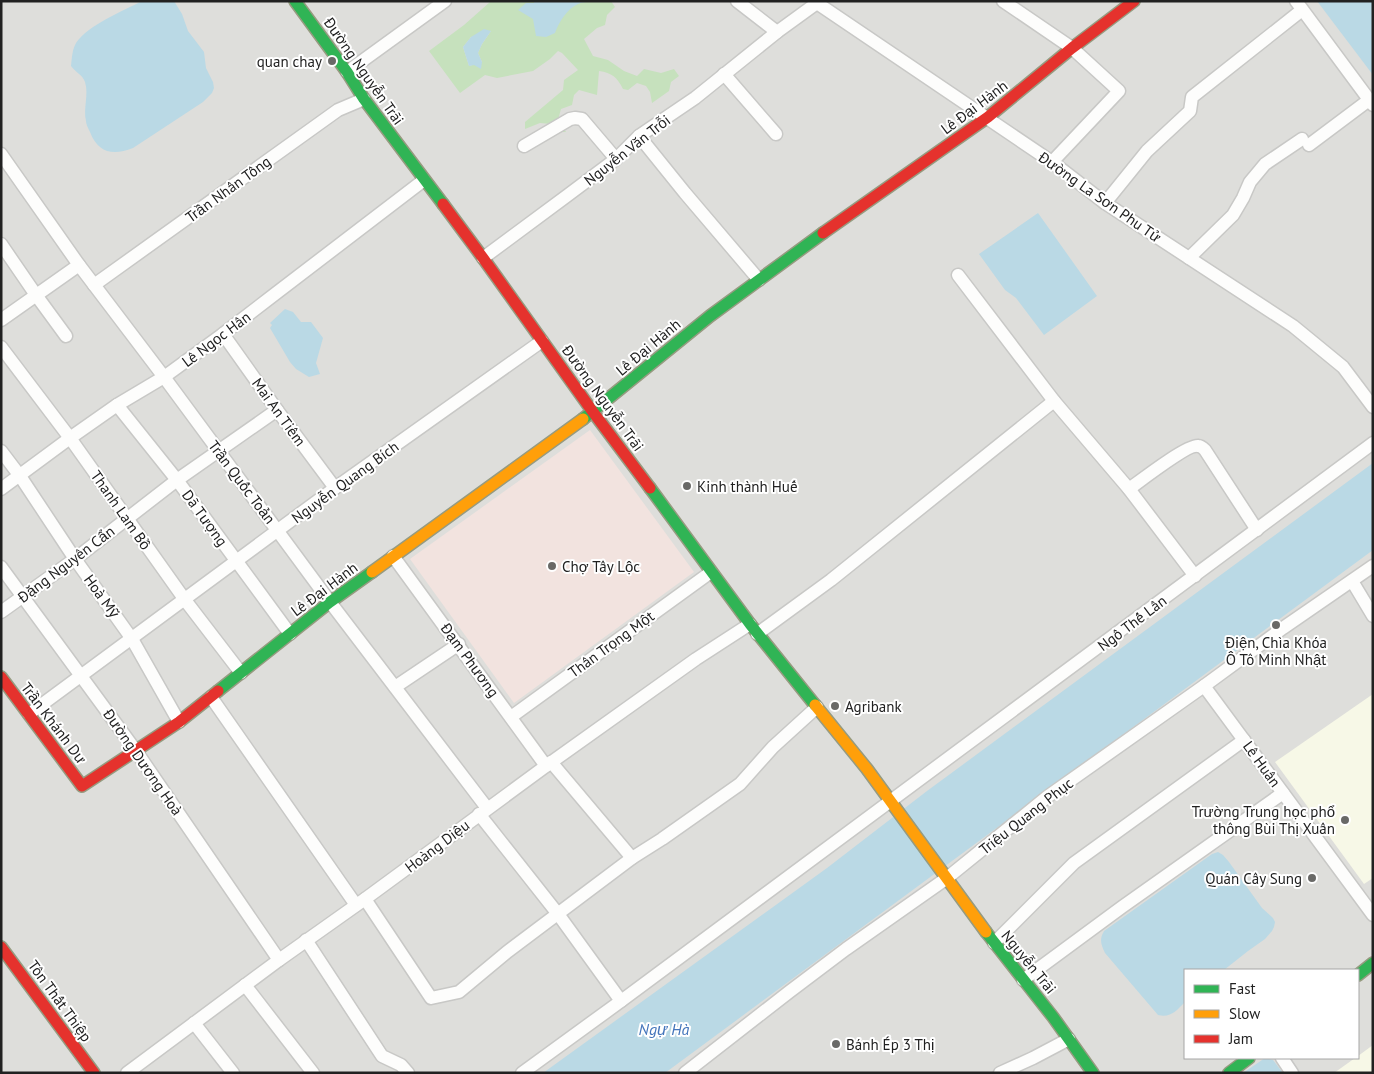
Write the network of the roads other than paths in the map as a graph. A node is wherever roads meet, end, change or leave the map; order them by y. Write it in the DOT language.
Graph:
graph roads {
  1 [pos="295,1"];
  2 [pos="445,1"];
  3 [pos="737,1"];
  4 [pos="1003,1"];
  5 [pos="1134,1"];
  6 [pos="816,2"];
  7 [pos="1299,5"];
  8 [pos="777,32"];
  9 [pos="1072,48"];
  10 [pos="348,72"];
  11 [pos="724,74"];
  12 [pos="364,99"];
  13 [pos="1371,102"];
  14 [pos="988,118"];
  15 [pos="776,134"];
  16 [pos="639,136"];
  17 [pos="524,146"];
  18 [pos="1,154"];
  19 [pos="616,159"];
  20 [pos="1052,162"];
  21 [pos="6,169"];
  22 [pos="424,180"];
  23 [pos="1105,203"];
  24 [pos="1,244"];
  25 [pos="483,258"];
  26 [pos="1189,258"];
  27 [pos="79,265"];
  28 [pos="958,275"];
  29 [pos="759,280"];
  30 [pos="94,285"];
  31 [pos="36,295"];
  32 [pos="1,320"];
  33 [pos="223,334"];
  34 [pos="66,336"];
  35 [pos="542,341"];
  36 [pos="1,346"];
  37 [pos="164,376"];
  38 [pos="1054,401"];
  39 [pos="117,405"];
  40 [pos="1373,407"];
  41 [pos="277,410"];
  42 [pos="593,412"];
  43 [pos="70,438"];
  44 [pos="1373,444"];
  45 [pos="219,450"];
  46 [pos="1,451"];
  47 [pos="20,476"];
  48 [pos="178,480"];
  49 [pos="335,488"];
  50 [pos="1,489"];
  51 [pos="1129,489"];
  52 [pos="127,518"];
  53 [pos="1257,530"];
  54 [pos="278,531"];
  55 [pos="393,556"];
  56 [pos="75,559"];
  57 [pos="237,561"];
  58 [pos="1373,566"];
  59 [pos="1,567"];
  60 [pos="711,572"];
  61 [pos="1195,576"];
  62 [pos="1352,582"];
  63 [pos="23,597"];
  64 [pos="185,600"];
  65 [pos="330,602"];
  66 [pos="1,612"];
  67 [pos="1373,616"];
  68 [pos="753,629"];
  69 [pos="290,634"];
  70 [pos="132,638"];
  71 [pos="459,644"];
  72 [pos="240,672"];
  73 [pos="81,676"];
  74 [pos="1,677"];
  75 [pos="1204,686"];
  76 [pos="395,687"];
  77 [pos="211,697"];
  78 [pos="817,707"];
  79 [pos="29,714"];
  80 [pos="511,716"];
  81 [pos="179,722"];
  82 [pos="1244,740"];
  83 [pos="136,750"];
  84 [pos="548,764"];
  85 [pos="82,786"];
  86 [pos="1283,793"];
  87 [pos="892,804"];
  88 [pos="483,811"];
  89 [pos="632,858"];
  90 [pos="944,874"];
  91 [pos="360,902"];
  92 [pos="558,914"];
  93 [pos="1373,915"];
  94 [pos="306,940"];
  95 [pos="994,943"];
  96 [pos="1,947"];
  97 [pos="279,960"];
  98 [pos="1373,963"];
  99 [pos="1359,974"];
  100 [pos="1023,980"];
  101 [pos="244,985"];
  102 [pos="621,1001"];
  103 [pos="194,1023"];
  104 [pos="1069,1039"];
  105 [pos="1249,1059"];
  106 [pos="1283,1059"];
  107 [pos="94,1073"];
  108 [pos="127,1073"];
  109 [pos="232,1073"];
  110 [pos="314,1073"];
  111 [pos="408,1073"];
  112 [pos="522,1073"];
  113 [pos="685,1073"];
  114 [pos="1000,1073"];
  115 [pos="1093,1073"];
  116 [pos="1229,1073"];
  117 [pos="1292,1073"];
  1 -- 10 [label="street, Đường Nguyễn Trãi"];
  2 -- 10 [label="street"];
  3 -- 8 [label="street"];
  4 -- 9 [label="street"];
  5 -- 9 [label="street, Lê Đại Hành"];
  6 -- 8 [label="street, Nguyễn Văn Trỗi"];
  6 -- 14 [label="street, Đường La Sơn Phu Tử"];
  7 -- 13 [label="street"];
  7 -- 23 [label="street"];
  8 -- 11 [label="street, Nguyễn Văn Trỗi"];
  9 -- 14 [label="street, Lê Đại Hành"];
  9 -- 20 [label="street"];
  10 -- 12 [label="street, Đường Nguyễn Trãi"];
  11 -- 15 [label="street"];
  11 -- 16 [label="street, Nguyễn Văn Trỗi"];
  12 -- 22 [label="street, Đường Nguyễn Trãi"];
  12 -- 30 [label="street, Trần Nhân Tông"];
  13 -- 26 [label="street"];
  14 -- 20 [label="street, Đường La Sơn Phu Tử"];
  14 -- 29 [label="street, Lê Đại Hành"];
  16 -- 19 [label="street, Nguyễn Văn Trỗi"];
  16 -- 29 [label="street"];
  17 -- 19 [label="street"];
  18 -- 21 [label="street, Trần Quốc Toản"];
  19 -- 25 [label="street, Nguyễn Văn Trỗi"];
  20 -- 23 [label="street, Đường La Sơn Phu Tử"];
  21 -- 27 [label="street, Trần Quốc Toản"];
  22 -- 25 [label="street, Đường Nguyễn Trãi"];
  22 -- 33 [label="street, Lê Ngọc Hân"];
  23 -- 26 [label="street, Đường La Sơn Phu Tử"];
  24 -- 31 [label="street"];
  25 -- 35 [label="street, Đường Nguyễn Trãi"];
  26 -- 40 [label="street, Đường La Sơn Phu Tử"];
  27 -- 30 [label="street, Trần Quốc Toản"];
  27 -- 31 [label="street"];
  28 -- 38 [label="street"];
  29 -- 42 [label="street, Lê Đại Hành"];
  30 -- 37 [label="street, Trần Quốc Toản"];
  31 -- 32 [label="street"];
  31 -- 34 [label="street"];
  33 -- 37 [label="street, Lê Ngọc Hân"];
  33 -- 41 [label="street, Mai An Tiêm"];
  35 -- 42 [label="street, Đường Nguyễn Trãi"];
  35 -- 49 [label="street, Nguyễn Quang Bích"];
  36 -- 43 [label="street, Thanh Lam Bồ"];
  37 -- 39 [label="street, Lê Ngọc Hân"];
  37 -- 45 [label="street, Trần Quốc Toản"];
  38 -- 51 [label="street"];
  38 -- 68 [label="street, Hoàng Diệu"];
  39 -- 43 [label="street, Lê Ngọc Hân"];
  39 -- 48 [label="street, Dã Tượng"];
  41 -- 45 [label="street, Đặng Nguyên Cẩn"];
  41 -- 49 [label="street, Mai An Tiêm"];
  42 -- 55 [label="street, Lê Đại Hành"];
  42 -- 60 [label="street, Đường Nguyễn Trãi"];
  43 -- 47 [label="street, Lê Ngọc Hân"];
  43 -- 52 [label="street, Thanh Lam Bồ"];
  44 -- 53 [label="street, Ngô Thế Lân"];
  45 -- 48 [label="street, Đặng Nguyên Cẩn"];
  45 -- 54 [label="street, Trần Quốc Toản"];
  46 -- 47 [label="street, Hoà Mỹ"];
  47 -- 50 [label="street, Lê Ngọc Hân"];
  47 -- 56 [label="street, Hoà Mỹ"];
  48 -- 52 [label="street, Đặng Nguyên Cẩn"];
  48 -- 57 [label="street, Dã Tượng"];
  49 -- 54 [label="street, Nguyễn Quang Bích"];
  51 -- 53 [label="street"];
  51 -- 61 [label="street"];
  52 -- 56 [label="street, Đặng Nguyên Cẩn"];
  52 -- 64 [label="street, Thanh Lam Bồ"];
  53 -- 61 [label="street, Ngô Thế Lân"];
  54 -- 57 [label="street, Nguyễn Quang Bích"];
  54 -- 65 [label="street, Trần Quốc Toản"];
  55 -- 65 [label="street, Lê Đại Hành"];
  55 -- 71 [label="street, Đạm Phương"];
  56 -- 63 [label="street, Đặng Nguyên Cẩn"];
  56 -- 70 [label="street, Hoà Mỹ"];
  57 -- 64 [label="street, Nguyễn Quang Bích"];
  57 -- 69 [label="street, Dã Tượng"];
  58 -- 62 [label="street, Triệu Quang Phục"];
  59 -- 63 [label="street, Đường Dương Hoà"];
  60 -- 68 [label="street, Đường Nguyễn Trãi"];
  60 -- 80 [label="street, Thân Trọng Một"];
  61 -- 87 [label="street, Ngô Thế Lân"];
  62 -- 67 [label="street"];
  62 -- 75 [label="street, Triệu Quang Phục"];
  63 -- 66 [label="street, Đặng Nguyên Cẩn"];
  63 -- 73 [label="street, Đường Dương Hoà"];
  64 -- 70 [label="street, Nguyễn Quang Bích"];
  64 -- 72 [label="street, Thanh Lam Bồ"];
  65 -- 69 [label="street, Lê Đại Hành"];
  65 -- 76 [label="street, Trần Quốc Toản"];
  68 -- 78 [label="street, Đường Nguyễn Trãi"];
  68 -- 84 [label="street, Hoàng Diệu"];
  69 -- 72 [label="street, Lê Đại Hành"];
  70 -- 73 [label="street, Nguyễn Quang Bích"];
  70 -- 81 [label="street, Hoà Mỹ"];
  71 -- 76 [label="street"];
  71 -- 80 [label="street, Đạm Phương"];
  72 -- 77 [label="street, Lê Đại Hành"];
  73 -- 79 [label="street, Nguyễn Quang Bích"];
  73 -- 83 [label="street, Đường Dương Hoà"];
  74 -- 79 [label="street, Trần Khánh Dư"];
  75 -- 82 [label="street, Lê Huân"];
  75 -- 90 [label="street, Triệu Quang Phục"];
  76 -- 88 [label="street, Trần Quốc Toản"];
  77 -- 81 [label="street, Lê Đại Hành"];
  77 -- 91 [label="street"];
  78 -- 87 [label="street, Đường Nguyễn Trãi"];
  78 -- 89 [label="street"];
  79 -- 85 [label="street, Trần Khánh Dư"];
  80 -- 84 [label="street, Đạm Phương"];
  81 -- 83 [label="street, Lê Đại Hành"];
  82 -- 86 [label="street, Lê Huân"];
  82 -- 95 [label="street"];
  83 -- 85 [label="street, Lê Đại Hành"];
  83 -- 97 [label="street, Đường Dương Hoà"];
  84 -- 88 [label="street, Hoàng Diệu"];
  84 -- 89 [label="street, Đạm Phương"];
  86 -- 93 [label="street, Lê Huân"];
  86 -- 100 [label="street"];
  87 -- 90 [label="street, Nguyễn Trãi"];
  87 -- 102 [label="street, Ngô Thế Lân"];
  88 -- 91 [label="street, Hoàng Diệu"];
  88 -- 92 [label="street, Trần Quốc Toản"];
  89 -- 92 [label="street"];
  90 -- 95 [label="street, Nguyễn Trãi"];
  90 -- 113 [label="street, Triệu Quang Phục"];
  91 -- 92 [label="street"];
  91 -- 94 [label="street, Hoàng Diệu"];
  92 -- 102 [label="street, Trần Quốc Toản"];
  94 -- 97 [label="street, Hoàng Diệu"];
  94 -- 111 [label="street"];
  95 -- 100 [label="street, Nguyễn Trãi"];
  96 -- 107 [label="street, Tôn Thất Thiệp"];
  97 -- 101 [label="street, Hoàng Diệu"];
  98 -- 99 [label="street"];
  100 -- 104 [label="street, Nguyễn Trãi"];
  101 -- 103 [label="street, Hoàng Diệu"];
  101 -- 110 [label="street"];
  102 -- 112 [label="street, Ngô Thế Lân"];
  103 -- 108 [label="street, Hoàng Diệu"];
  103 -- 109 [label="street"];
  104 -- 114 [label="street"];
  104 -- 115 [label="street, Nguyễn Trãi"];
  105 -- 116 [label="street"];
  106 -- 117 [label="street"];
}
